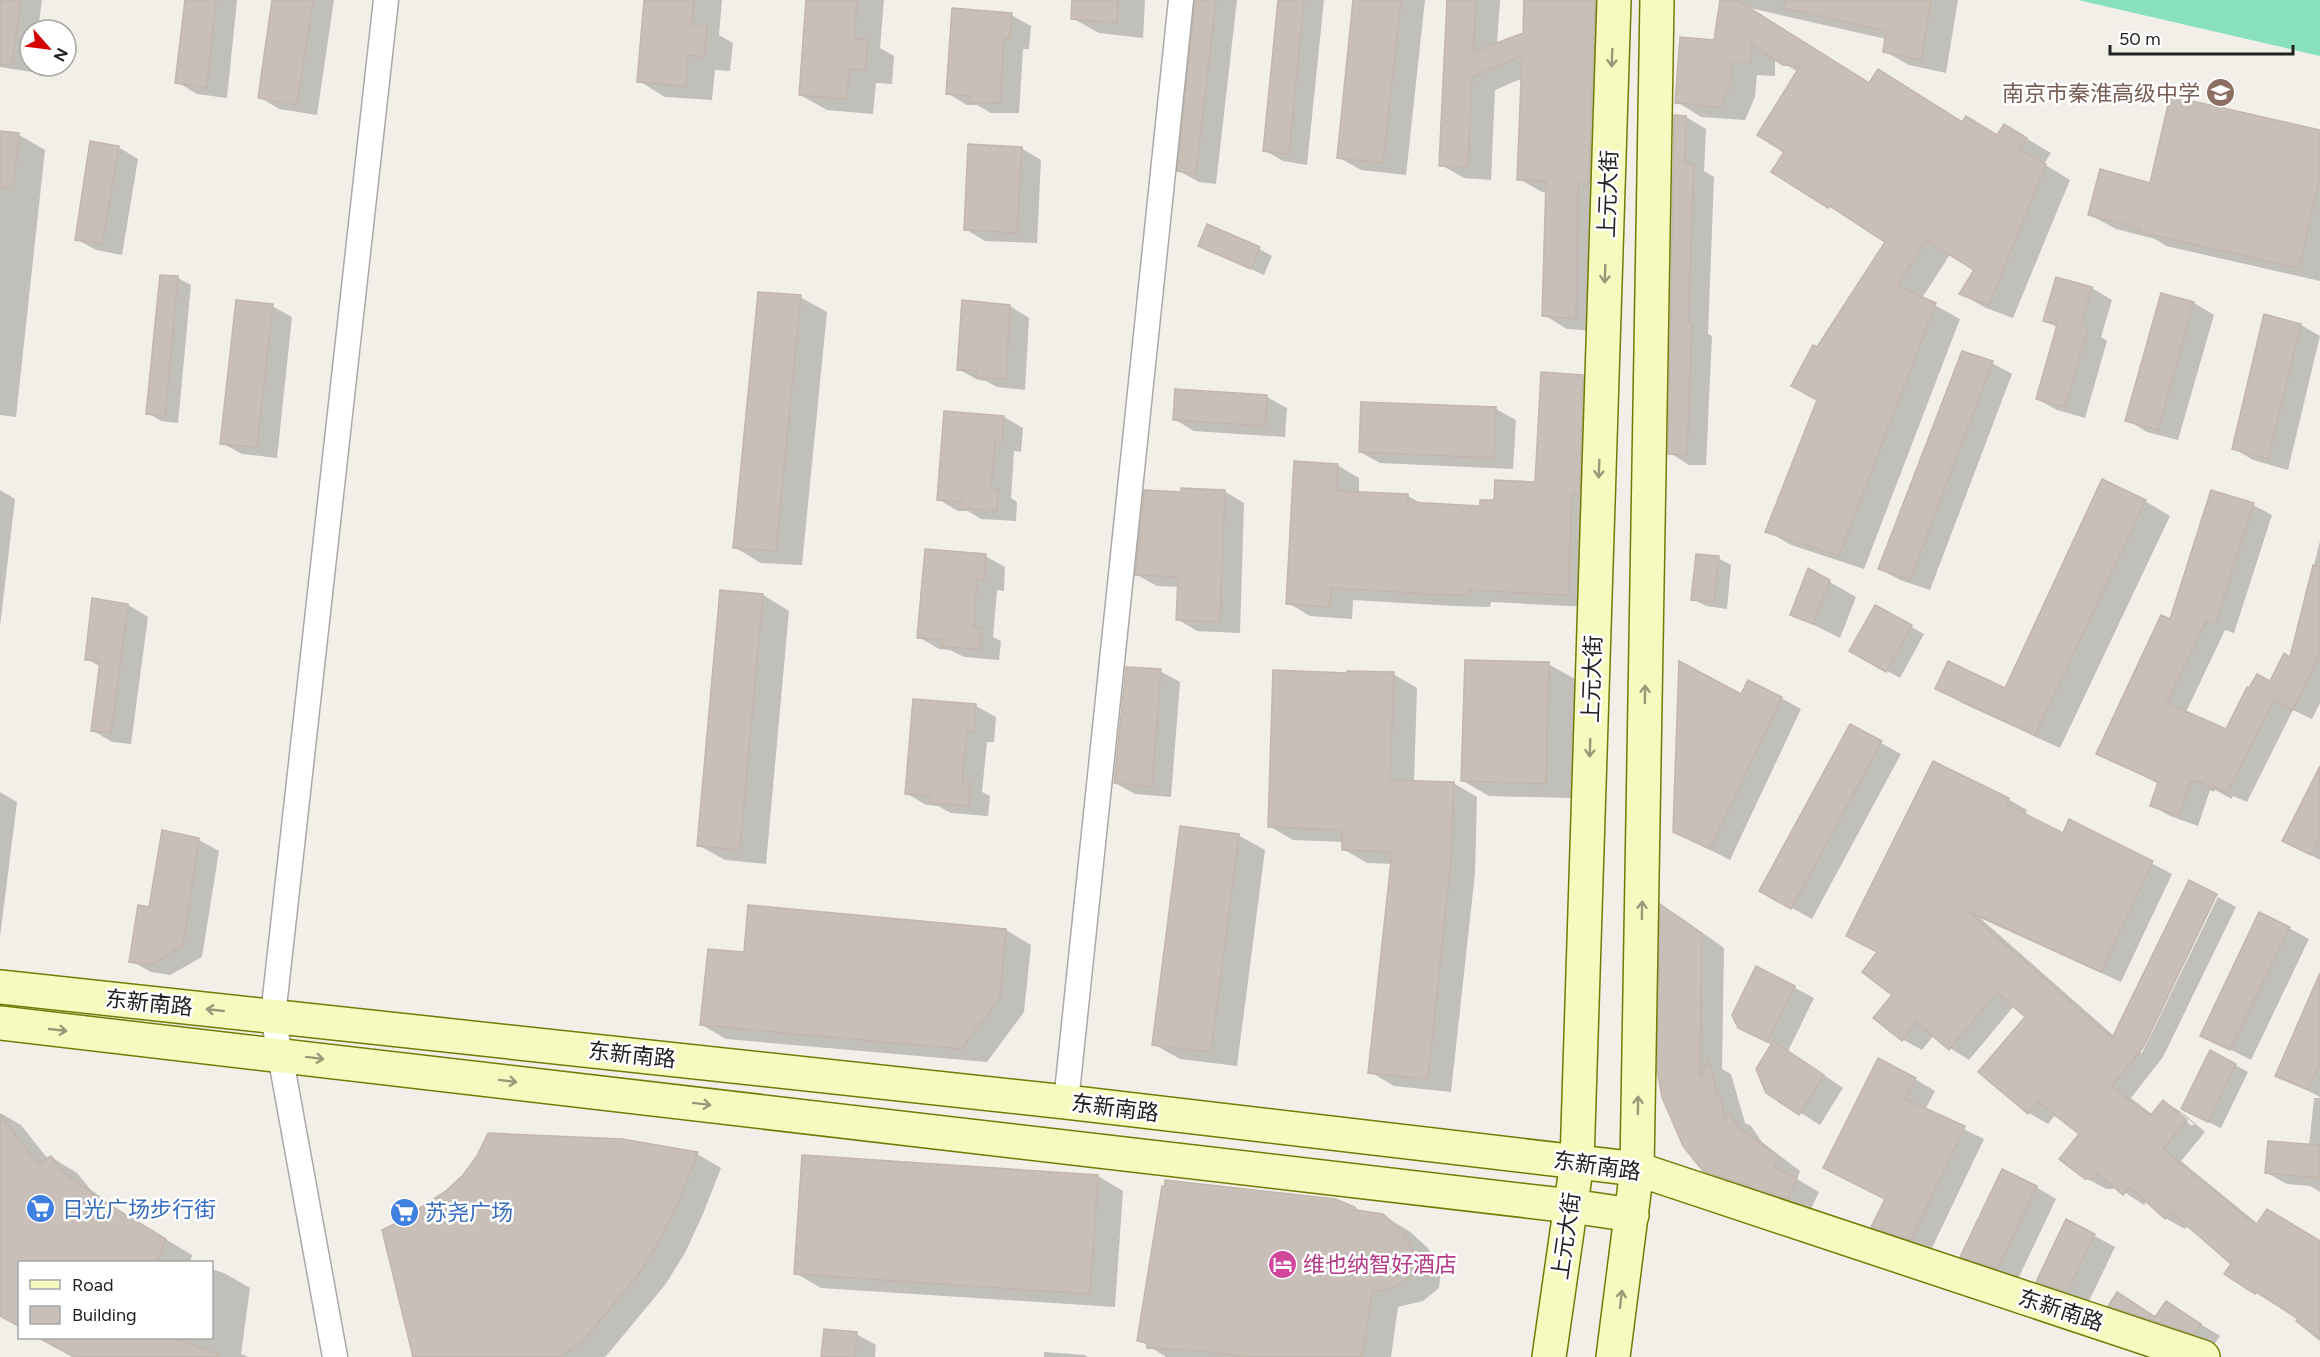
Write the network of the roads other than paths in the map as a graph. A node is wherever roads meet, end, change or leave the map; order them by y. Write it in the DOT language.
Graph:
graph roads {
  1 [pos="386,0"];
  2 [pos="1181,0"];
  3 [pos="1614,0"];
  4 [pos="1657,0"];
  5 [pos="0,987"];
  6 [pos="273,1016"];
  7 [pos="0,1023"];
  8 [pos="280,1054"];
  9 [pos="1066,1102"];
  10 [pos="1577,1162"];
  11 [pos="1637,1169"];
  12 [pos="1571,1206"];
  13 [pos="1632,1215"];
  14 [pos="335,1357"];
  15 [pos="1549,1357"];
  16 [pos="1613,1357"];
  17 [pos="2203,1357"];
  1 -- 6 [label="street"];
  2 -- 9 [label="street"];
  3 -- 10 [label="main road, 上元大街, one-way"];
  11 -- 4 [label="main road, 上元大街, one-way"];
  6 -- 5 [label="main road, 东新南路, one-way"];
  6 -- 8 [label="street"];
  6 -- 9 [label="main road, 东新南路"];
  7 -- 8 [label="main road, 东新南路, one-way"];
  8 -- 12 [label="main road, 东新南路, one-way"];
  8 -- 14 [label="street"];
  9 -- 10 [label="main road, 东新南路"];
  10 -- 11 [label="main road, 东新南路"];
  10 -- 12 [label="main road, 上元大街"];
  11 -- 13 [label="main road, 上元大街"];
  11 -- 17 [label="main road, 东新南路"];
  12 -- 13 [label="main road, 东新南路"];
  12 -- 15 [label="main road, 上元大街"];
  16 -- 13 [label="main road, 上元大街, one-way"];
}
